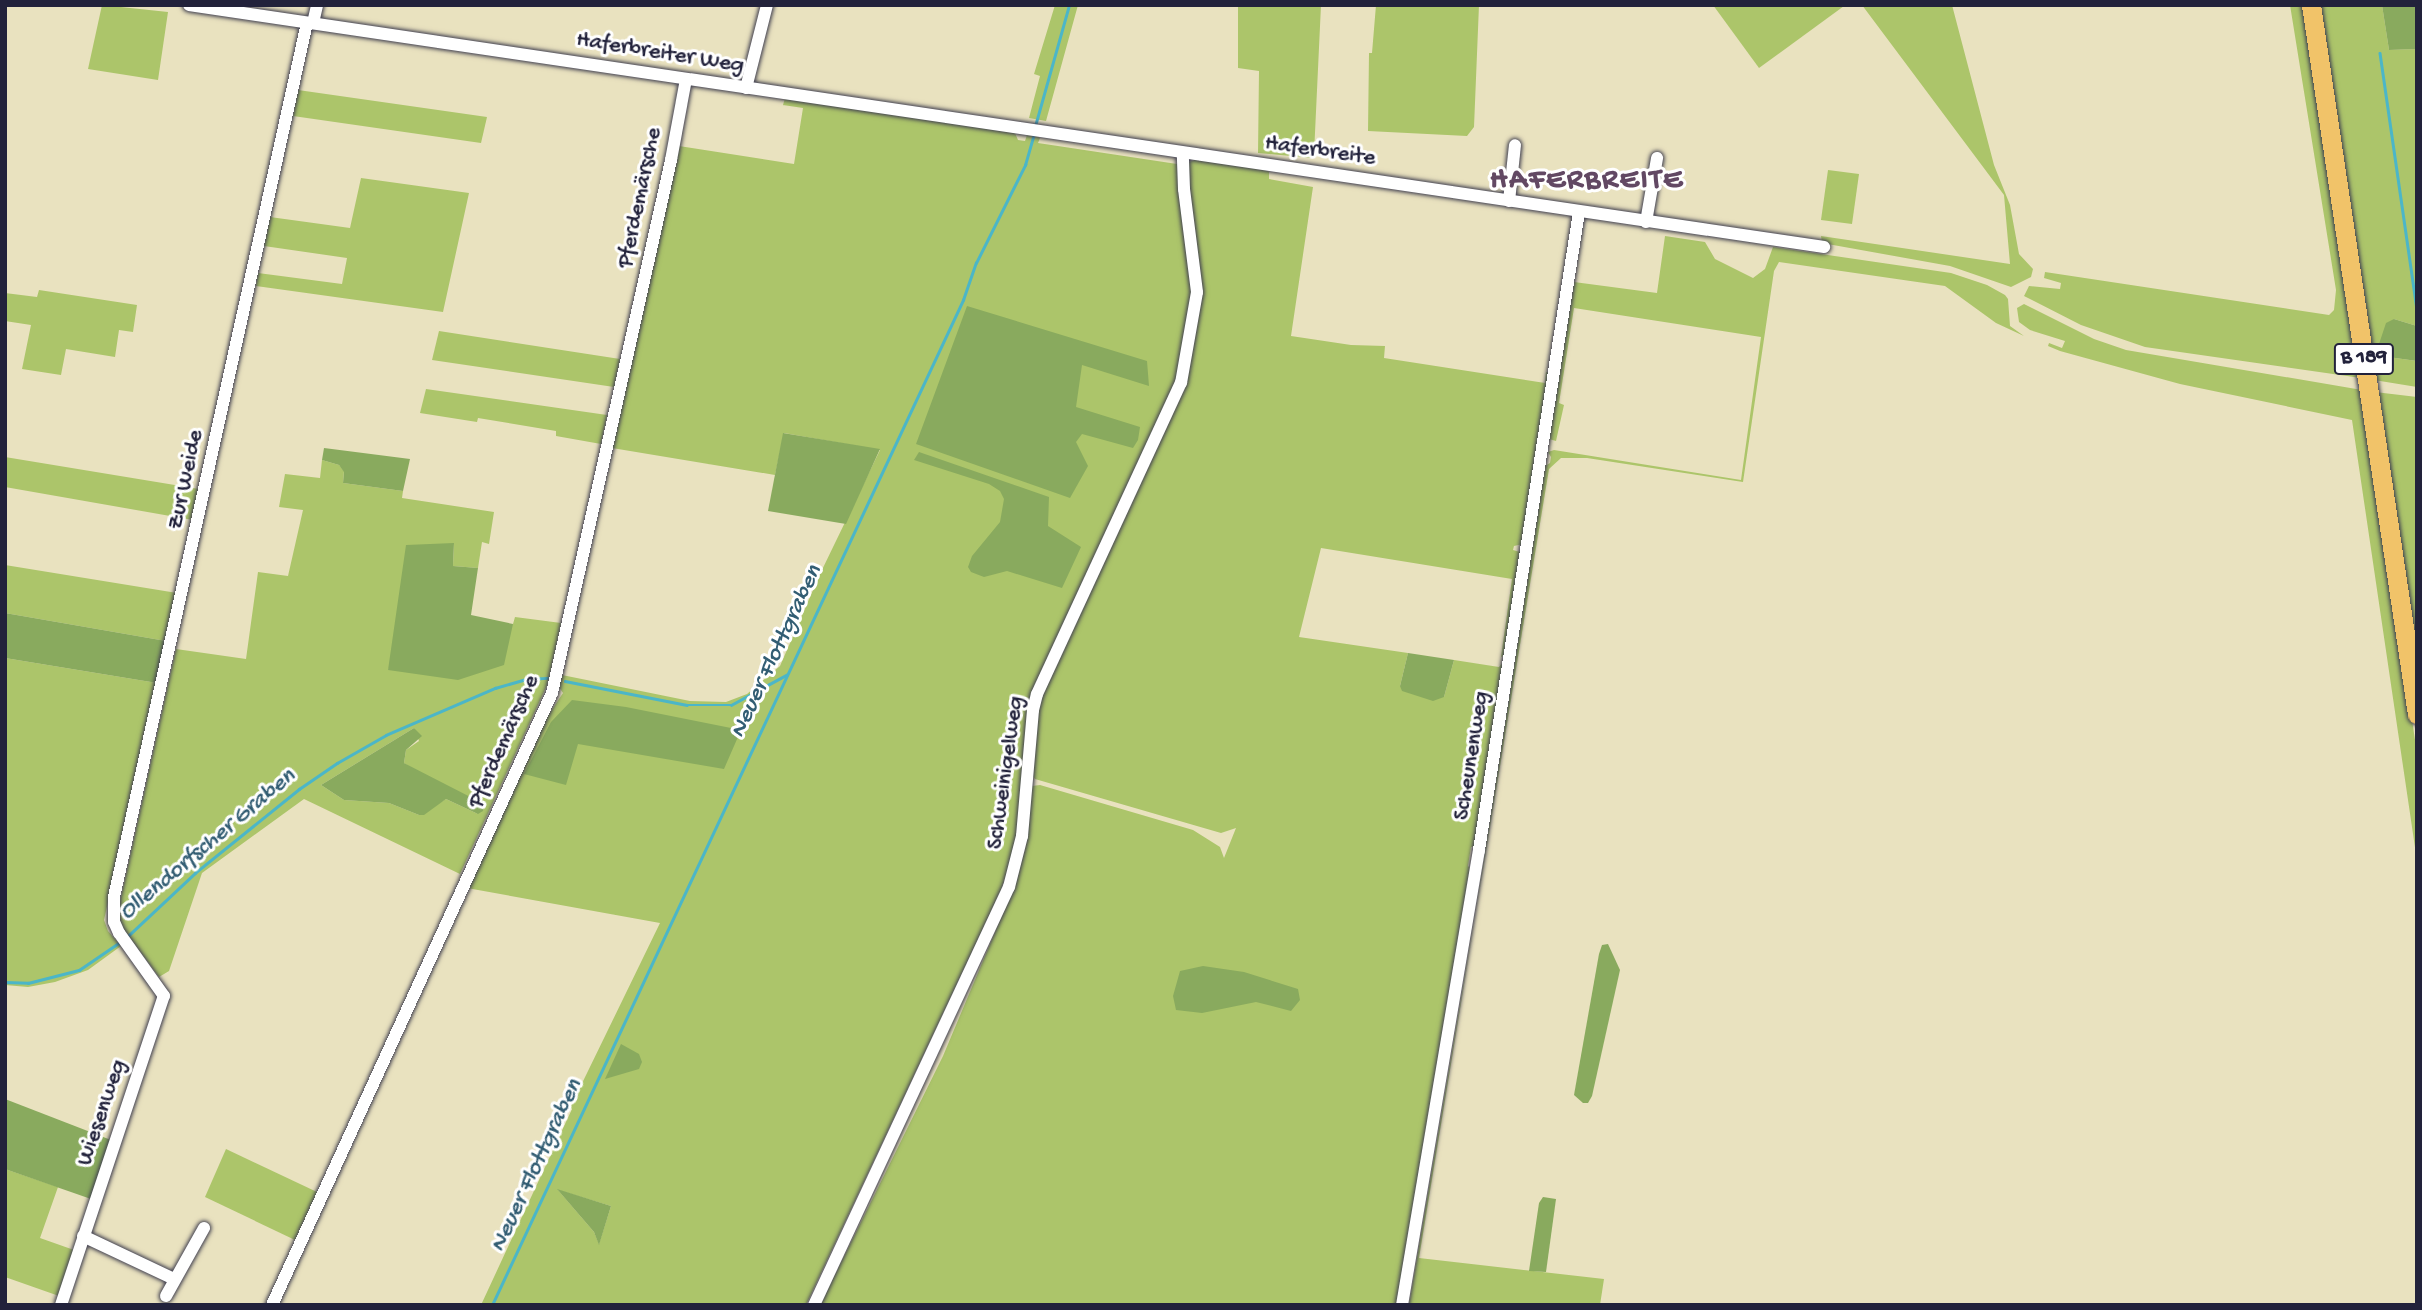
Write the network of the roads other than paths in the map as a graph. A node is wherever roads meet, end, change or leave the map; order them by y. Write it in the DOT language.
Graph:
graph roads {
  1 [pos="190,5"];
  2 [pos="317,5"];
  3 [pos="767,5"];
  4 [pos="2311,5"];
  5 [pos="310,23"];
  6 [pos="686,79"];
  7 [pos="746,88"];
  8 [pos="1125,144"];
  9 [pos="1515,145"];
  10 [pos="1183,153"];
  11 [pos="1657,158"];
  12 [pos="1509,201"];
  13 [pos="1579,212"];
  14 [pos="1646,222"];
  15 [pos="1824,247"];
  16 [pos="2417,714"];
  17 [pos="122,938"];
  18 [pos="204,1228"];
  19 [pos="83,1236"];
  20 [pos="174,1279"];
  21 [pos="166,1296"];
  22 [pos="61,1305"];
  23 [pos="272,1305"];
  24 [pos="814,1305"];
  25 [pos="1402,1305"];
  1 -- 5 [label="street, Haferbreiter Weg"];
  2 -- 5 [label="street, Zur Weide"];
  3 -- 7 [label="street"];
  4 -- 16 [label="main road, B 189"];
  5 -- 6 [label="street, Haferbreiter Weg"];
  5 -- 17 [label="street, Zur Weide"];
  6 -- 7 [label="street, Haferbreiter Weg"];
  6 -- 23 [label="street, Pferdemärsche"];
  7 -- 8 [label="street, Haferbreiter Weg"];
  8 -- 10 [label="street, Haferbreite"];
  9 -- 12 [label="street"];
  10 -- 12 [label="street, Haferbreite"];
  10 -- 24 [label="street, Schweinigelweg"];
  11 -- 14 [label="street"];
  12 -- 13 [label="street, Haferbreite"];
  13 -- 14 [label="street, Haferbreite"];
  13 -- 25 [label="street, Scheunenweg"];
  14 -- 15 [label="street, Haferbreite"];
  17 -- 19 [label="street, Wiesenweg"];
  18 -- 20 [label="street"];
  19 -- 20 [label="street"];
  19 -- 22 [label="street, Wiesenweg"];
  20 -- 21 [label="street"];
}
